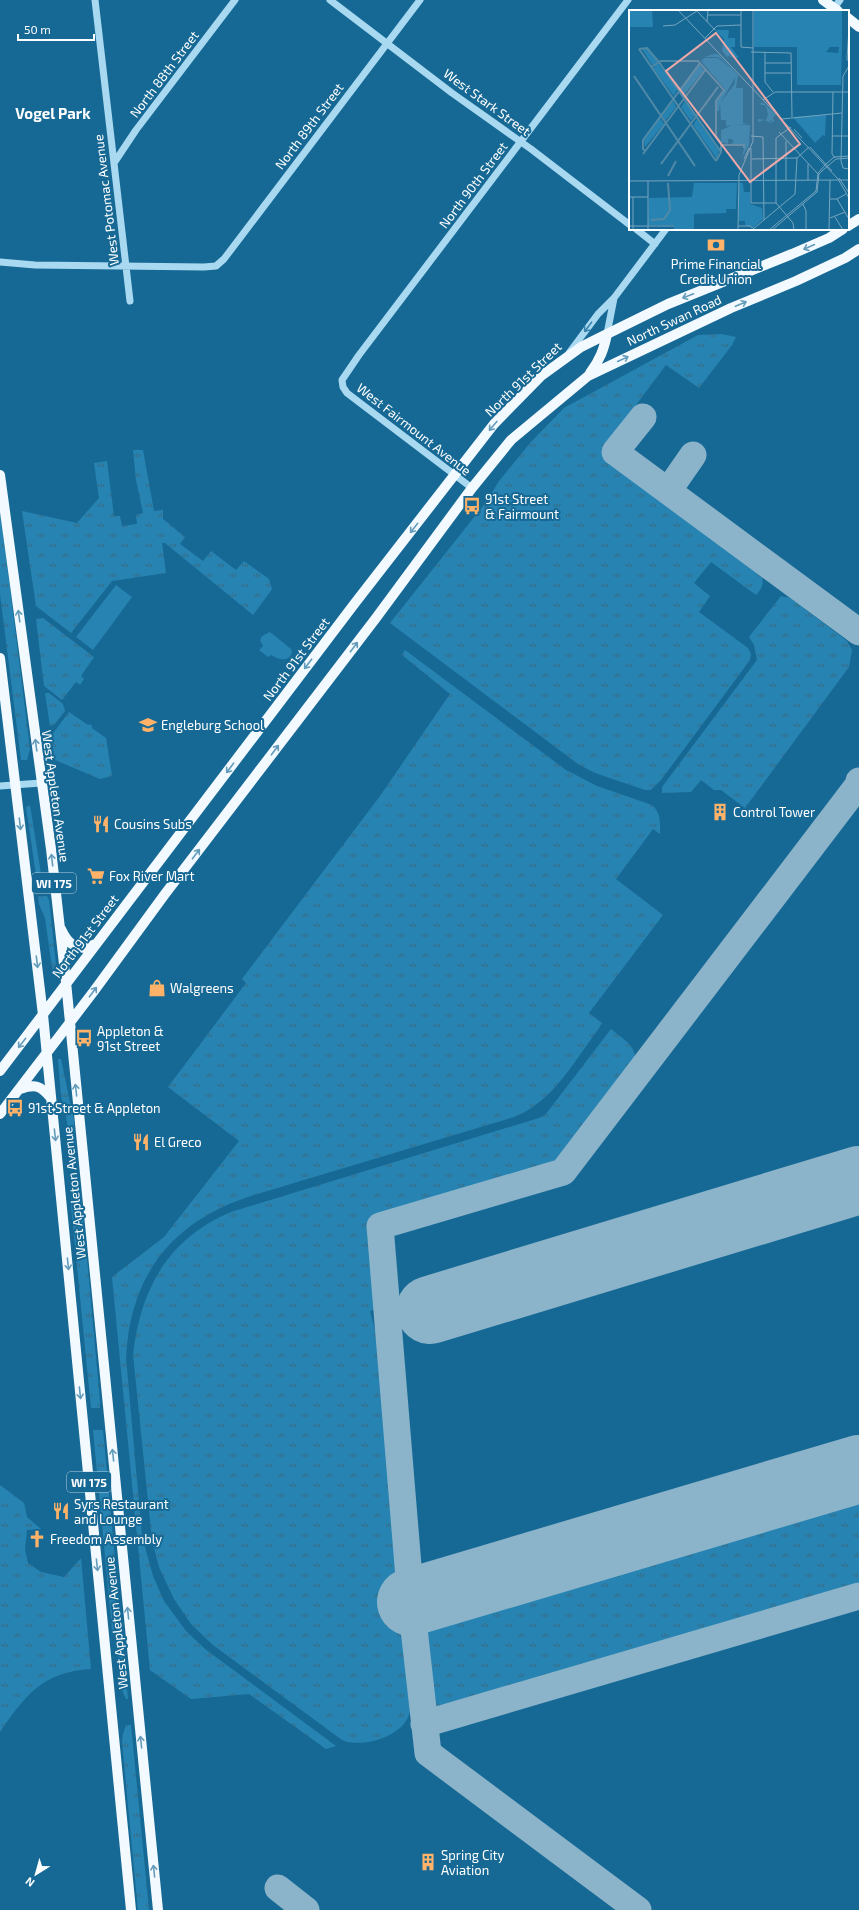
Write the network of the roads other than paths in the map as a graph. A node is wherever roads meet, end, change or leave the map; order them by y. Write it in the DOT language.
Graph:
graph roads {
  1 [pos="95,0"];
  2 [pos="235,0"];
  3 [pos="330,0"];
  4 [pos="420,0"];
  5 [pos="628,0"];
  6 [pos="823,0"];
  7 [pos="836,7"];
  8 [pos="849,19"];
  9 [pos="859,27"];
  10 [pos="387,43"];
  11 [pos="521,141"];
  12 [pos="114,163"];
  13 [pos="859,220"];
  14 [pos="629,223"];
  15 [pos="849,225"];
  16 [pos="637,230"];
  17 [pos="665,230"];
  18 [pos="841,230"];
  19 [pos="655,244"];
  20 [pos="859,249"];
  21 [pos="0,262"];
  22 [pos="125,266"];
  23 [pos="614,298"];
  24 [pos="130,301"];
  25 [pos="607,334"];
  26 [pos="563,361"];
  27 [pos="588,376"];
  28 [pos="343,387"];
  29 [pos="0,475"];
  30 [pos="455,475"];
  31 [pos="472,488"];
  32 [pos="0,658"];
  33 [pos="41,783"];
  34 [pos="16,785"];
  35 [pos="0,786"];
  36 [pos="28,883"];
  37 [pos="55,884"];
  38 [pos="59,925"];
  39 [pos="95,944"];
  40 [pos="66,982"];
  41 [pos="43,1014"];
  42 [pos="70,1023"];
  43 [pos="47,1054"];
  44 [pos="0,1071"];
  45 [pos="20,1089"];
  46 [pos="51,1098"];
  47 [pos="0,1114"];
  48 [pos="131,1910"];
  49 [pos="158,1910"];
  1 -- 12 [label="street, West Potomac Avenue"];
  2 -- 12 [label="street, North 88th Street"];
  3 -- 10 [label="street, West Stark Street"];
  4 -- 10 [label="street, North 89th Street"];
  5 -- 11 [label="street, North 90th Street"];
  6 -- 7 [label="main road"];
  8 -- 9 [label="main road"];
  10 -- 11 [label="street, West Stark Street"];
  10 -- 22 [label="street, North 89th Street"];
  11 -- 14 [label="street, West Stark Street"];
  11 -- 28 [label="street, North 90th Street"];
  12 -- 22 [label="street, West Potomac Avenue"];
  13 -- 15 [label="main road"];
  16 -- 19 [label="street"];
  17 -- 19 [label="street, North 91st Street"];
  18 -- 25 [label="main road, North Swan Road, one-way"];
  19 -- 23 [label="street, North 91st Street"];
  27 -- 20 [label="main road, North Swan Road, one-way"];
  21 -- 22 [label="street"];
  22 -- 24 [label="street, West Potomac Avenue"];
  23 -- 25 [label="street, North 91st Street"];
  23 -- 26 [label="street, North 91st Street, one-way"];
  25 -- 26 [label="main road, North Swan Road"];
  25 -- 27 [label="main road"];
  26 -- 30 [label="main road, North 91st Street, one-way"];
  27 -- 31 [label="main road"];
  28 -- 30 [label="street, West Fairmount Avenue"];
  33 -- 29 [label="main road, West Appleton Avenue / WI 175, one-way"];
  30 -- 31 [label="street, West Fairmount Avenue"];
  30 -- 39 [label="main road, North 91st Street, one-way"];
  42 -- 31 [label="main road, one-way"];
  32 -- 34 [label="main road, West Appleton Avenue / WI 175"];
  33 -- 34 [label="street"];
  37 -- 33 [label="main road, West Appleton Avenue / WI 175, one-way"];
  34 -- 35 [label="street"];
  34 -- 36 [label="main road, West Appleton Avenue / WI 175, one-way"];
  36 -- 37 [label="main road"];
  36 -- 41 [label="main road, West Appleton Avenue / WI 175, one-way"];
  37 -- 38 [label="main road, West Appleton Avenue / WI 175"];
  38 -- 39 [label="main road"];
  38 -- 40 [label="main road, West Appleton Avenue / WI 175"];
  39 -- 40 [label="main road, North 91st Street"];
  40 -- 41 [label="main road, North 91st Street"];
  40 -- 42 [label="main road, West Appleton Avenue / WI 175"];
  41 -- 43 [label="main road, West Appleton Avenue / WI 175"];
  41 -- 44 [label="main road, North 91st Street, one-way"];
  42 -- 43 [label="main road"];
  49 -- 42 [label="main road, West Appleton Avenue / WI 175, one-way"];
  43 -- 45 [label="main road"];
  43 -- 46 [label="main road, West Appleton Avenue / WI 175"];
  45 -- 46 [label="main road"];
  45 -- 47 [label="main road"];
  46 -- 48 [label="main road, West Appleton Avenue / WI 175, one-way"];
}
